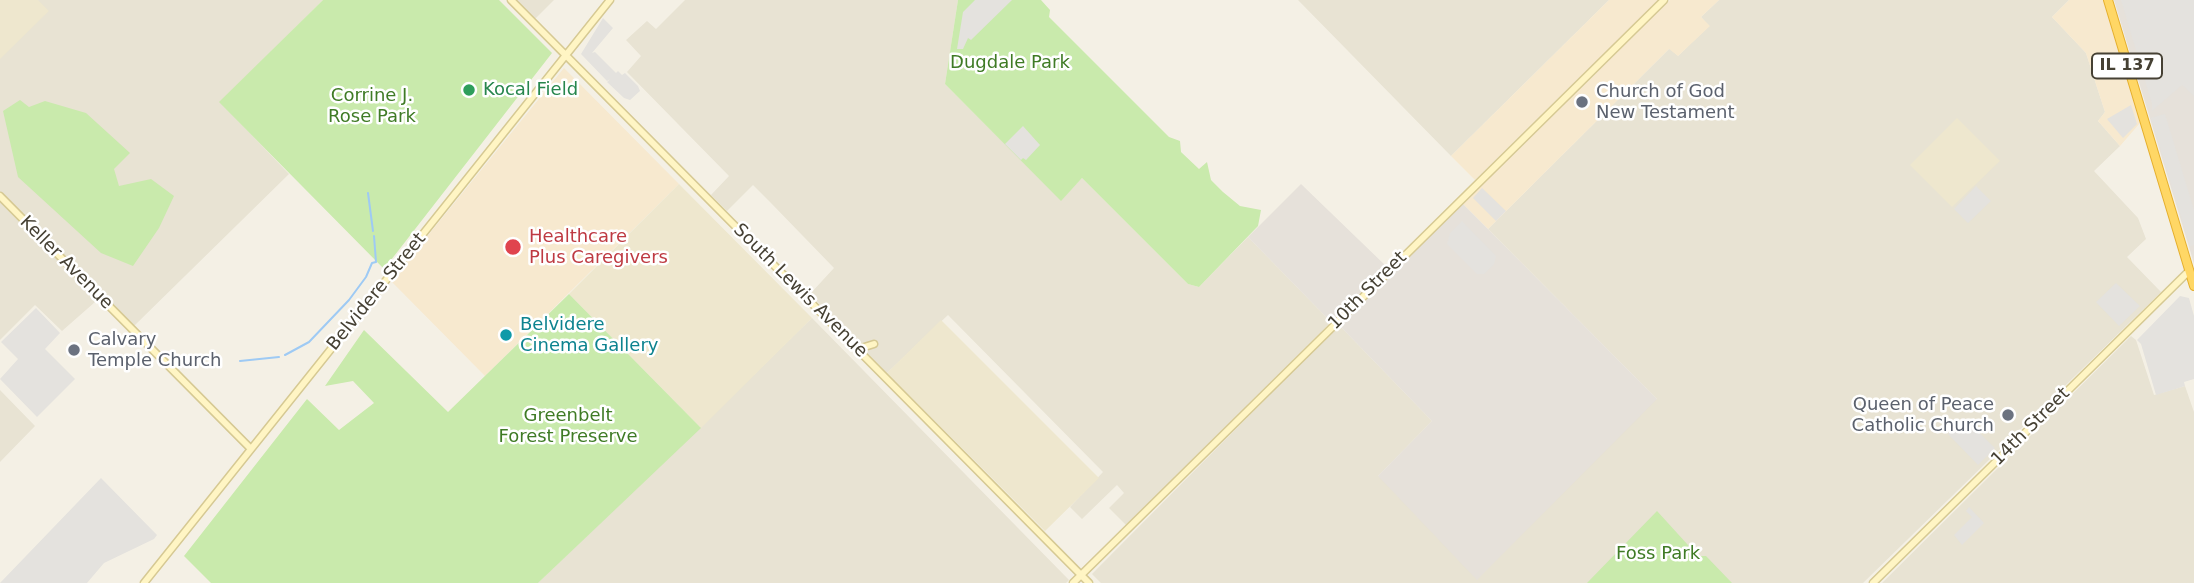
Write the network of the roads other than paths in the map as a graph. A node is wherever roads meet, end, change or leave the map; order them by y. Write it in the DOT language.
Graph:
graph roads {
  1 [pos="510,0"];
  2 [pos="610,0"];
  3 [pos="1664,0"];
  4 [pos="2108,0"];
  5 [pos="566,55"];
  6 [pos="0,196"];
  7 [pos="2189,271"];
  8 [pos="2194,286"];
  9 [pos="874,344"];
  10 [pos="858,349"];
  11 [pos="251,449"];
  12 [pos="1081,575"];
  13 [pos="144,583"];
  14 [pos="1073,583"];
  15 [pos="1089,583"];
  16 [pos="1873,583"];
  1 -- 5 [label="street, South Lewis Avenue"];
  2 -- 5 [label="street, Belvidere Street"];
  3 -- 12 [label="street, 10th Street"];
  4 -- 7 [label="highway, IL 137"];
  5 -- 10 [label="street, South Lewis Avenue"];
  5 -- 11 [label="street, Belvidere Street"];
  6 -- 11 [label="street, Keller Avenue"];
  7 -- 8 [label="highway, IL 137"];
  7 -- 16 [label="street, 14th Street"];
  9 -- 10 [label="street"];
  10 -- 12 [label="street, South Lewis Avenue"];
  11 -- 13 [label="street, Belvidere Street"];
  12 -- 14 [label="street, 10th Street"];
  12 -- 15 [label="street, South Lewis Avenue"];
}
